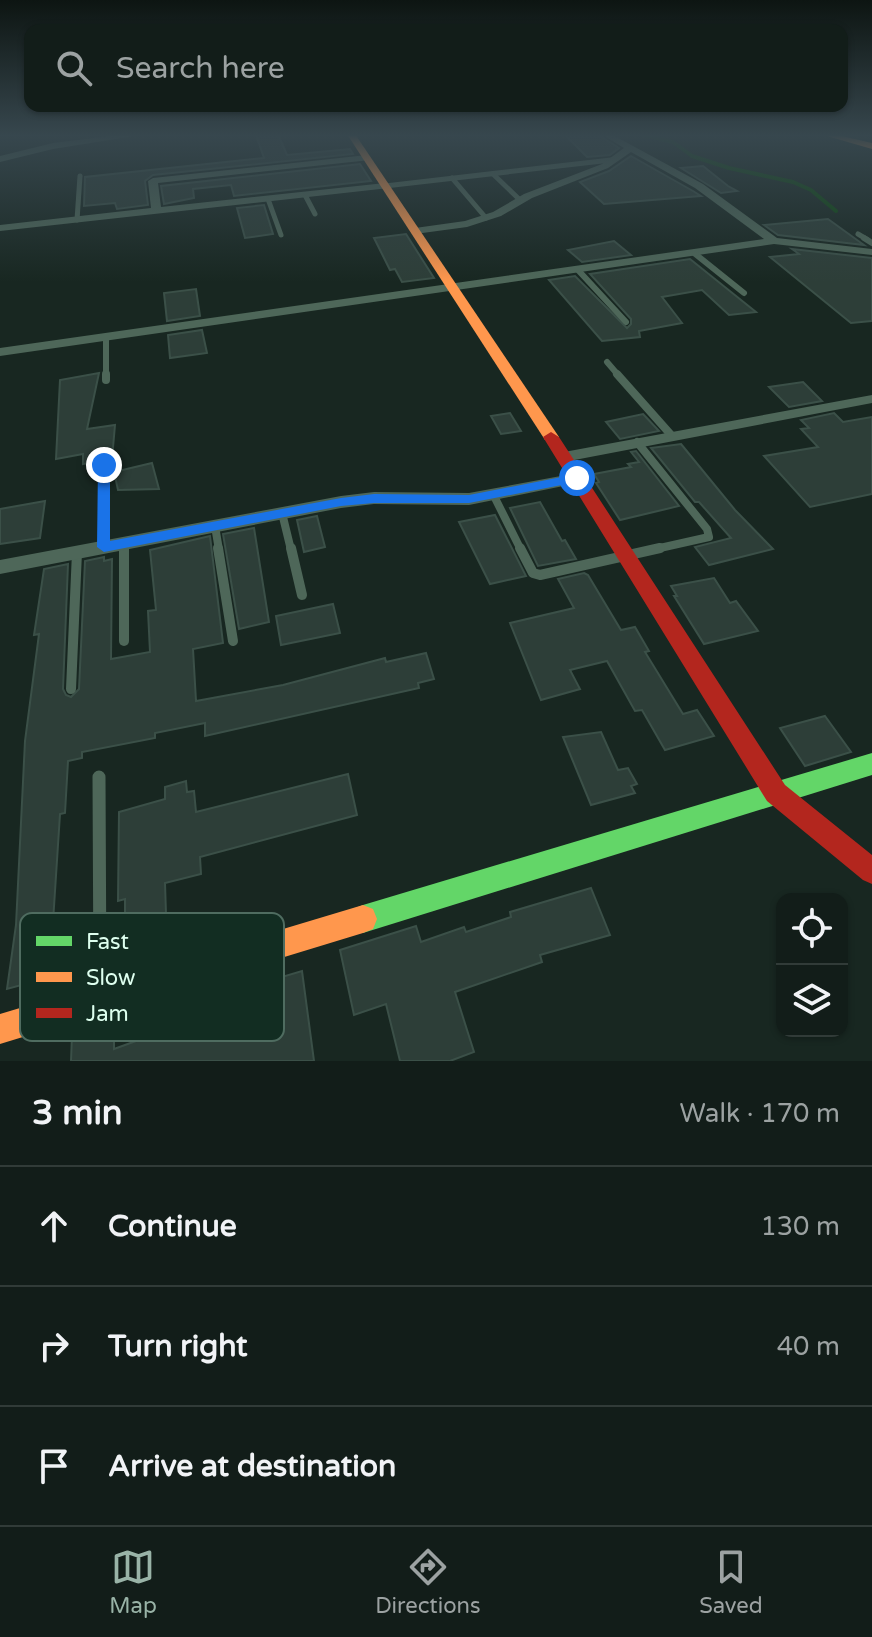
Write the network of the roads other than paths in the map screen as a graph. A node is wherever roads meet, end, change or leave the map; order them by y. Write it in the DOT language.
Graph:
graph roads {
  1 [pos="79,184"];
  2 [pos="153,184"];
  3 [pos="406,184"];
  4 [pos="457,184"];
  5 [pos="503,184"];
  6 [pos="558,184"];
  7 [pos="695,184"];
  8 [pos="385,186"];
  9 [pos="305,195"];
  10 [pos="268,199"];
  11 [pos="520,200"];
  12 [pos="156,211"];
  13 [pos="315,214"];
  14 [pos="486,218"];
  15 [pos="77,220"];
  16 [pos="0,228"];
  17 [pos="415,231"];
  18 [pos="858,234"];
  19 [pos="281,235"];
  20 [pos="774,241"];
  21 [pos="872,243"];
  22 [pos="872,252"];
  23 [pos="694,253"];
  24 [pos="578,270"];
  25 [pos="454,289"];
  26 [pos="744,293"];
  27 [pos="626,322"];
  28 [pos="106,338"];
  29 [pos="0,352"];
  30 [pos="607,362"];
  31 [pos="106,380"];
  32 [pos="872,399"];
  33 [pos="672,436"];
  34 [pos="637,442"];
  35 [pos="564,457"];
  36 [pos="104,465"];
  37 [pos="577,478"];
  38 [pos="493,494"];
  39 [pos="282,513"];
  40 [pos="215,526"];
  41 [pos="124,543"];
  42 [pos="104,547"];
  43 [pos="77,552"];
  44 [pos="627,557"];
  45 [pos="0,567"];
  46 [pos="302,595"];
  47 [pos="124,641"];
  48 [pos="233,641"];
  49 [pos="71,689"];
  50 [pos="872,764"];
  51 [pos="99,777"];
  52 [pos="776,793"];
  53 [pos="872,871"];
  54 [pos="100,913"];
  55 [pos="284,942"];
  56 [pos="20,1023"];
  57 [pos="0,1029"];
  1 -- 15 [label="lane"];
  2 -- 12 [label="street"];
  3 -- 8 [label="lane"];
  4 -- 14 [label="lane"];
  5 -- 11 [label="lane"];
  6 -- 11 [label="street"];
  7 -- 20 [label="street"];
  8 -- 9 [label="street"];
  8 -- 17 [label="street"];
  9 -- 10 [label="street"];
  9 -- 13 [label="lane"];
  10 -- 12 [label="street"];
  10 -- 19 [label="lane"];
  11 -- 14 [label="street"];
  12 -- 15 [label="street"];
  14 -- 17 [label="street"];
  15 -- 16 [label="street"];
  17 -- 25 [label="street"];
  18 -- 21 [label="lane"];
  20 -- 22 [label="street"];
  20 -- 23 [label="street"];
  23 -- 24 [label="street"];
  23 -- 26 [label="lane"];
  24 -- 25 [label="street"];
  24 -- 27 [label="lane"];
  25 -- 28 [label="street"];
  25 -- 35 [label="street"];
  28 -- 29 [label="street"];
  28 -- 31 [label="lane"];
  30 -- 33 [label="lane"];
  32 -- 33 [label="street"];
  33 -- 34 [label="street"];
  34 -- 35 [label="street"];
  34 -- 44 [label="lane"];
  35 -- 37 [label="street"];
  36 -- 42 [label="lane"];
  37 -- 38 [label="street"];
  37 -- 44 [label="street"];
  38 -- 39 [label="street"];
  38 -- 44 [label="lane"];
  39 -- 40 [label="street"];
  39 -- 46 [label="lane"];
  40 -- 41 [label="street"];
  40 -- 48 [label="lane"];
  41 -- 42 [label="street"];
  41 -- 47 [label="lane"];
  42 -- 43 [label="street"];
  43 -- 45 [label="street"];
  43 -- 49 [label="lane"];
  44 -- 52 [label="street"];
  50 -- 52 [label="street"];
  51 -- 54 [label="lane"];
  52 -- 53 [label="street"];
  52 -- 55 [label="street"];
  56 -- 57 [label="street"];
}
